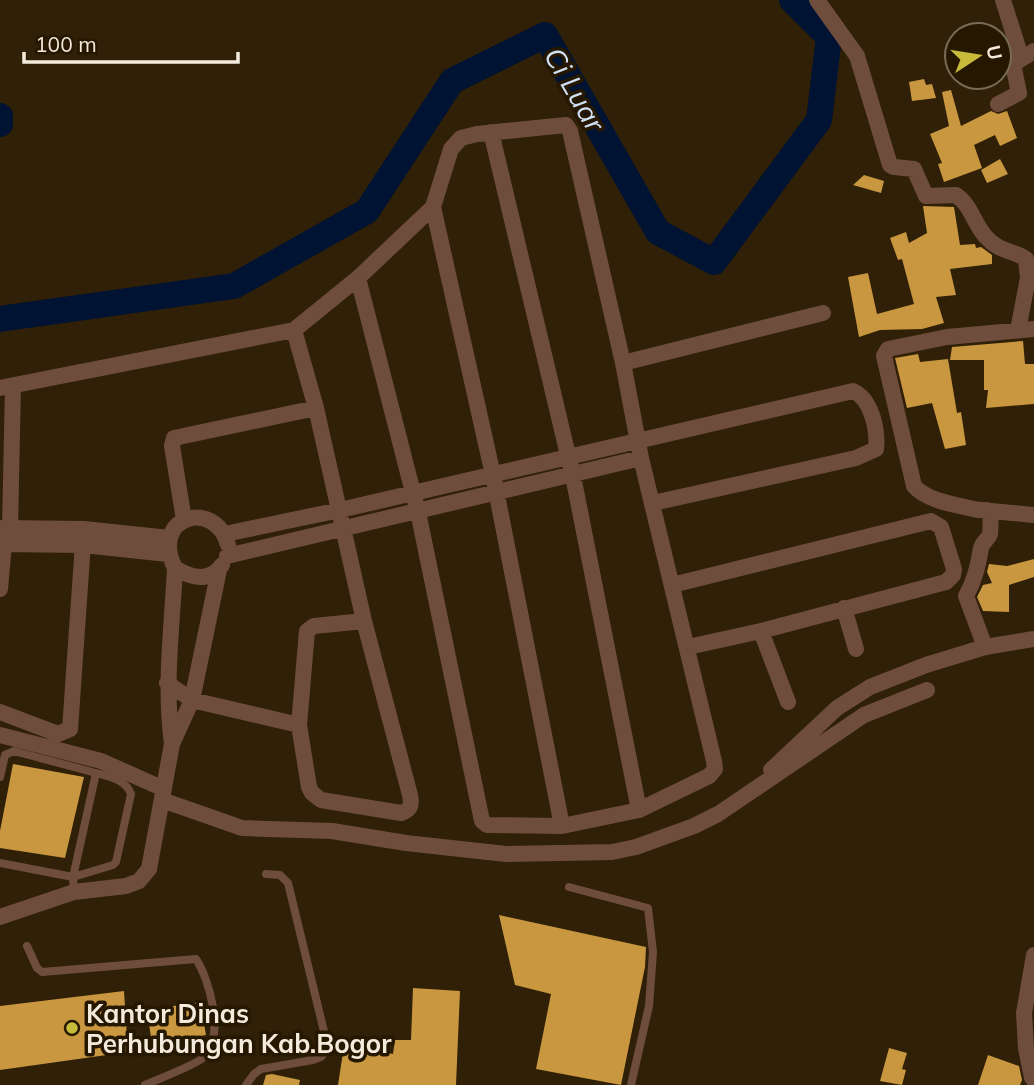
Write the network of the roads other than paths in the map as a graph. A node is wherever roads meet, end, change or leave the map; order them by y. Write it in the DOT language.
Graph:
graph roads {
  1 [pos="817,0"];
  2 [pos="1003,0"];
  3 [pos="1028,54"];
  4 [pos="998,104"];
  5 [pos="491,132"];
  6 [pos="433,207"];
  7 [pos="358,278"];
  8 [pos="1031,278"];
  9 [pos="823,313"];
  10 [pos="1026,329"];
  11 [pos="294,330"];
  12 [pos="623,363"];
  13 [pos="7,387"];
  14 [pos="316,408"];
  15 [pos="639,440"];
  16 [pos="569,457"];
  17 [pos="641,458"];
  18 [pos="493,475"];
  19 [pos="573,476"];
  20 [pos="496,493"];
  21 [pos="413,494"];
  22 [pos="653,503"];
  23 [pos="340,510"];
  24 [pos="991,511"];
  25 [pos="418,512"];
  26 [pos="1034,515"];
  27 [pos="184,520"];
  28 [pos="344,527"];
  29 [pos="5,528"];
  30 [pos="225,534"];
  31 [pos="84,537"];
  32 [pos="2,544"];
  33 [pos="171,554"];
  34 [pos="223,563"];
  35 [pos="672,585"];
  36 [pos="0,589"];
  37 [pos="844,608"];
  38 [pos="364,621"];
  39 [pos="761,631"];
  40 [pos="1034,639"];
  41 [pos="688,647"];
  42 [pos="985,647"];
  43 [pos="856,649"];
  44 [pos="167,683"];
  45 [pos="927,690"];
  46 [pos="192,699"];
  47 [pos="788,702"];
  48 [pos="0,712"];
  49 [pos="299,725"];
  50 [pos="0,735"];
  51 [pos="172,744"];
  52 [pos="96,773"];
  53 [pos="0,776"];
  54 [pos="753,791"];
  55 [pos="163,794"];
  56 [pos="639,810"];
  57 [pos="562,826"];
  58 [pos="0,863"];
  59 [pos="266,874"];
  60 [pos="74,884"];
  61 [pos="569,887"];
  62 [pos="0,917"];
  63 [pos="27,946"];
  64 [pos="1034,955"];
  65 [pos="1032,1080"];
  66 [pos="145,1085"];
  67 [pos="246,1085"];
  68 [pos="631,1085"];
  1 -- 8 [label="street"];
  2 -- 3 [label="street"];
  3 -- 4 [label="street"];
  5 -- 6 [label="street"];
  5 -- 12 [label="street"];
  5 -- 16 [label="street"];
  6 -- 7 [label="street"];
  6 -- 18 [label="street"];
  7 -- 11 [label="street"];
  7 -- 21 [label="street"];
  8 -- 10 [label="street"];
  9 -- 12 [label="street"];
  10 -- 24 [label="street"];
  11 -- 13 [label="street"];
  11 -- 14 [label="street"];
  12 -- 15 [label="street"];
  13 -- 29 [label="street"];
  14 -- 23 [label="street"];
  14 -- 27 [label="street"];
  15 -- 16 [label="street"];
  15 -- 17 [label="street"];
  15 -- 22 [label="street"];
  16 -- 18 [label="street"];
  16 -- 19 [label="street"];
  17 -- 19 [label="street"];
  17 -- 22 [label="street"];
  18 -- 20 [label="street"];
  18 -- 21 [label="street"];
  19 -- 20 [label="street"];
  19 -- 56 [label="street"];
  20 -- 25 [label="street"];
  20 -- 57 [label="street"];
  21 -- 23 [label="street"];
  21 -- 25 [label="street"];
  22 -- 35 [label="street"];
  23 -- 28 [label="street"];
  23 -- 30 [label="street"];
  24 -- 26 [label="street"];
  24 -- 42 [label="street"];
  25 -- 28 [label="street"];
  25 -- 57 [label="street"];
  27 -- 30 [label="street"];
  27 -- 33 [label="street"];
  28 -- 34 [label="street"];
  28 -- 38 [label="street"];
  29 -- 31 [label="street"];
  29 -- 32 [label="street"];
  30 -- 34 [label="street"];
  31 -- 32 [label="street"];
  31 -- 33 [label="street"];
  31 -- 48 [label="street"];
  32 -- 36 [label="street"];
  33 -- 34 [label="street"];
  33 -- 44 [label="street"];
  34 -- 46 [label="street"];
  35 -- 37 [label="street"];
  35 -- 41 [label="street"];
  37 -- 39 [label="street"];
  37 -- 43 [label="street"];
  38 -- 49 [label="street"];
  38 -- 49 [label="street"];
  39 -- 41 [label="street"];
  39 -- 47 [label="street"];
  40 -- 42 [label="street"];
  41 -- 56 [label="street"];
  42 -- 54 [label="street"];
  44 -- 46 [label="street"];
  44 -- 51 [label="street"];
  45 -- 54 [label="street"];
  46 -- 49 [label="street"];
  46 -- 51 [label="street"];
  50 -- 55 [label="street"];
  51 -- 55 [label="street"];
  52 -- 53 [label="lane"];
  52 -- 60 [label="lane"];
  52 -- 60 [label="lane"];
  54 -- 55 [label="street"];
  55 -- 60 [label="street"];
  56 -- 57 [label="street"];
  58 -- 60 [label="lane"];
  59 -- 67 [label="lane"];
  60 -- 62 [label="street"];
  61 -- 68 [label="lane"];
  63 -- 66 [label="lane"];
  64 -- 65 [label="street"];
}
